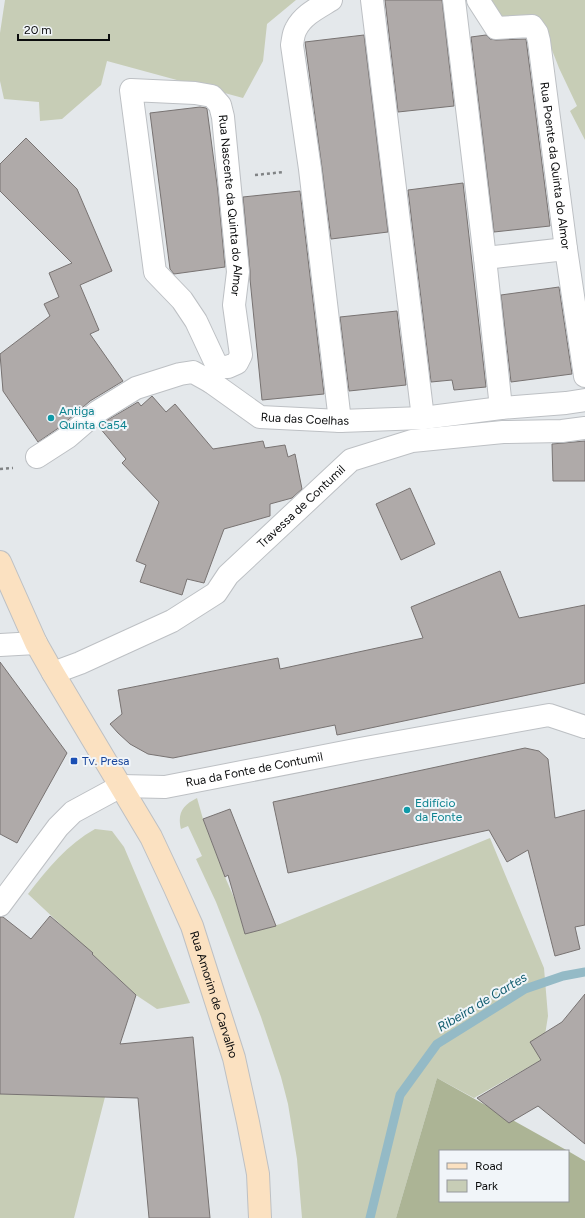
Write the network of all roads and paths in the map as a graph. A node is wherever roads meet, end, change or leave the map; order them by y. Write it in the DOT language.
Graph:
graph roads {
  1 [pos="331,0"];
  2 [pos="372,0"];
  3 [pos="454,0"];
  4 [pos="478,0"];
  5 [pos="310,169"];
  6 [pos="229,177"];
  7 [pos="566,249"];
  8 [pos="485,258"];
  9 [pos="214,374"];
  10 [pos="585,376"];
  11 [pos="585,400"];
  12 [pos="501,408"];
  13 [pos="422,418"];
  14 [pos="340,421"];
  15 [pos="585,428"];
  16 [pos="37,457"];
  17 [pos="0,562"];
  18 [pos="36,643"];
  19 [pos="0,645"];
  20 [pos="52,673"];
  21 [pos="585,727"];
  22 [pos="121,786"];
  23 [pos="0,905"];
  24 [pos="260,1218"];
  1 -- 5 [label="street"];
  2 -- 13 [label="street"];
  3 -- 8 [label="street"];
  4 -- 7 [label="street, Rua Poente da Quinta do Almor"];
  5 -- 6 [label="path"];
  5 -- 14 [label="street"];
  6 -- 9 [label="street, Rua Nascente da Quinta do Almor"];
  6 -- 9 [label="street, Rua Nascente da Quinta do Almor"];
  7 -- 8 [label="street"];
  7 -- 10 [label="street, Rua Poente da Quinta do Almor"];
  8 -- 12 [label="street"];
  9 -- 14 [label="street, Rua das Coelhas"];
  9 -- 16 [label="street, Rua das Coelhas"];
  11 -- 12 [label="street, Rua das Coelhas"];
  12 -- 13 [label="street, Rua das Coelhas"];
  13 -- 14 [label="street, Rua das Coelhas"];
  15 -- 20 [label="street, Travessa de Contumil"];
  17 -- 18 [label="street"];
  18 -- 19 [label="street"];
  18 -- 20 [label="street"];
  20 -- 22 [label="street"];
  21 -- 22 [label="street, Rua da Fonte de Contumil"];
  22 -- 23 [label="street"];
  22 -- 24 [label="street, Rua Amorim de Carvalho"];
}
